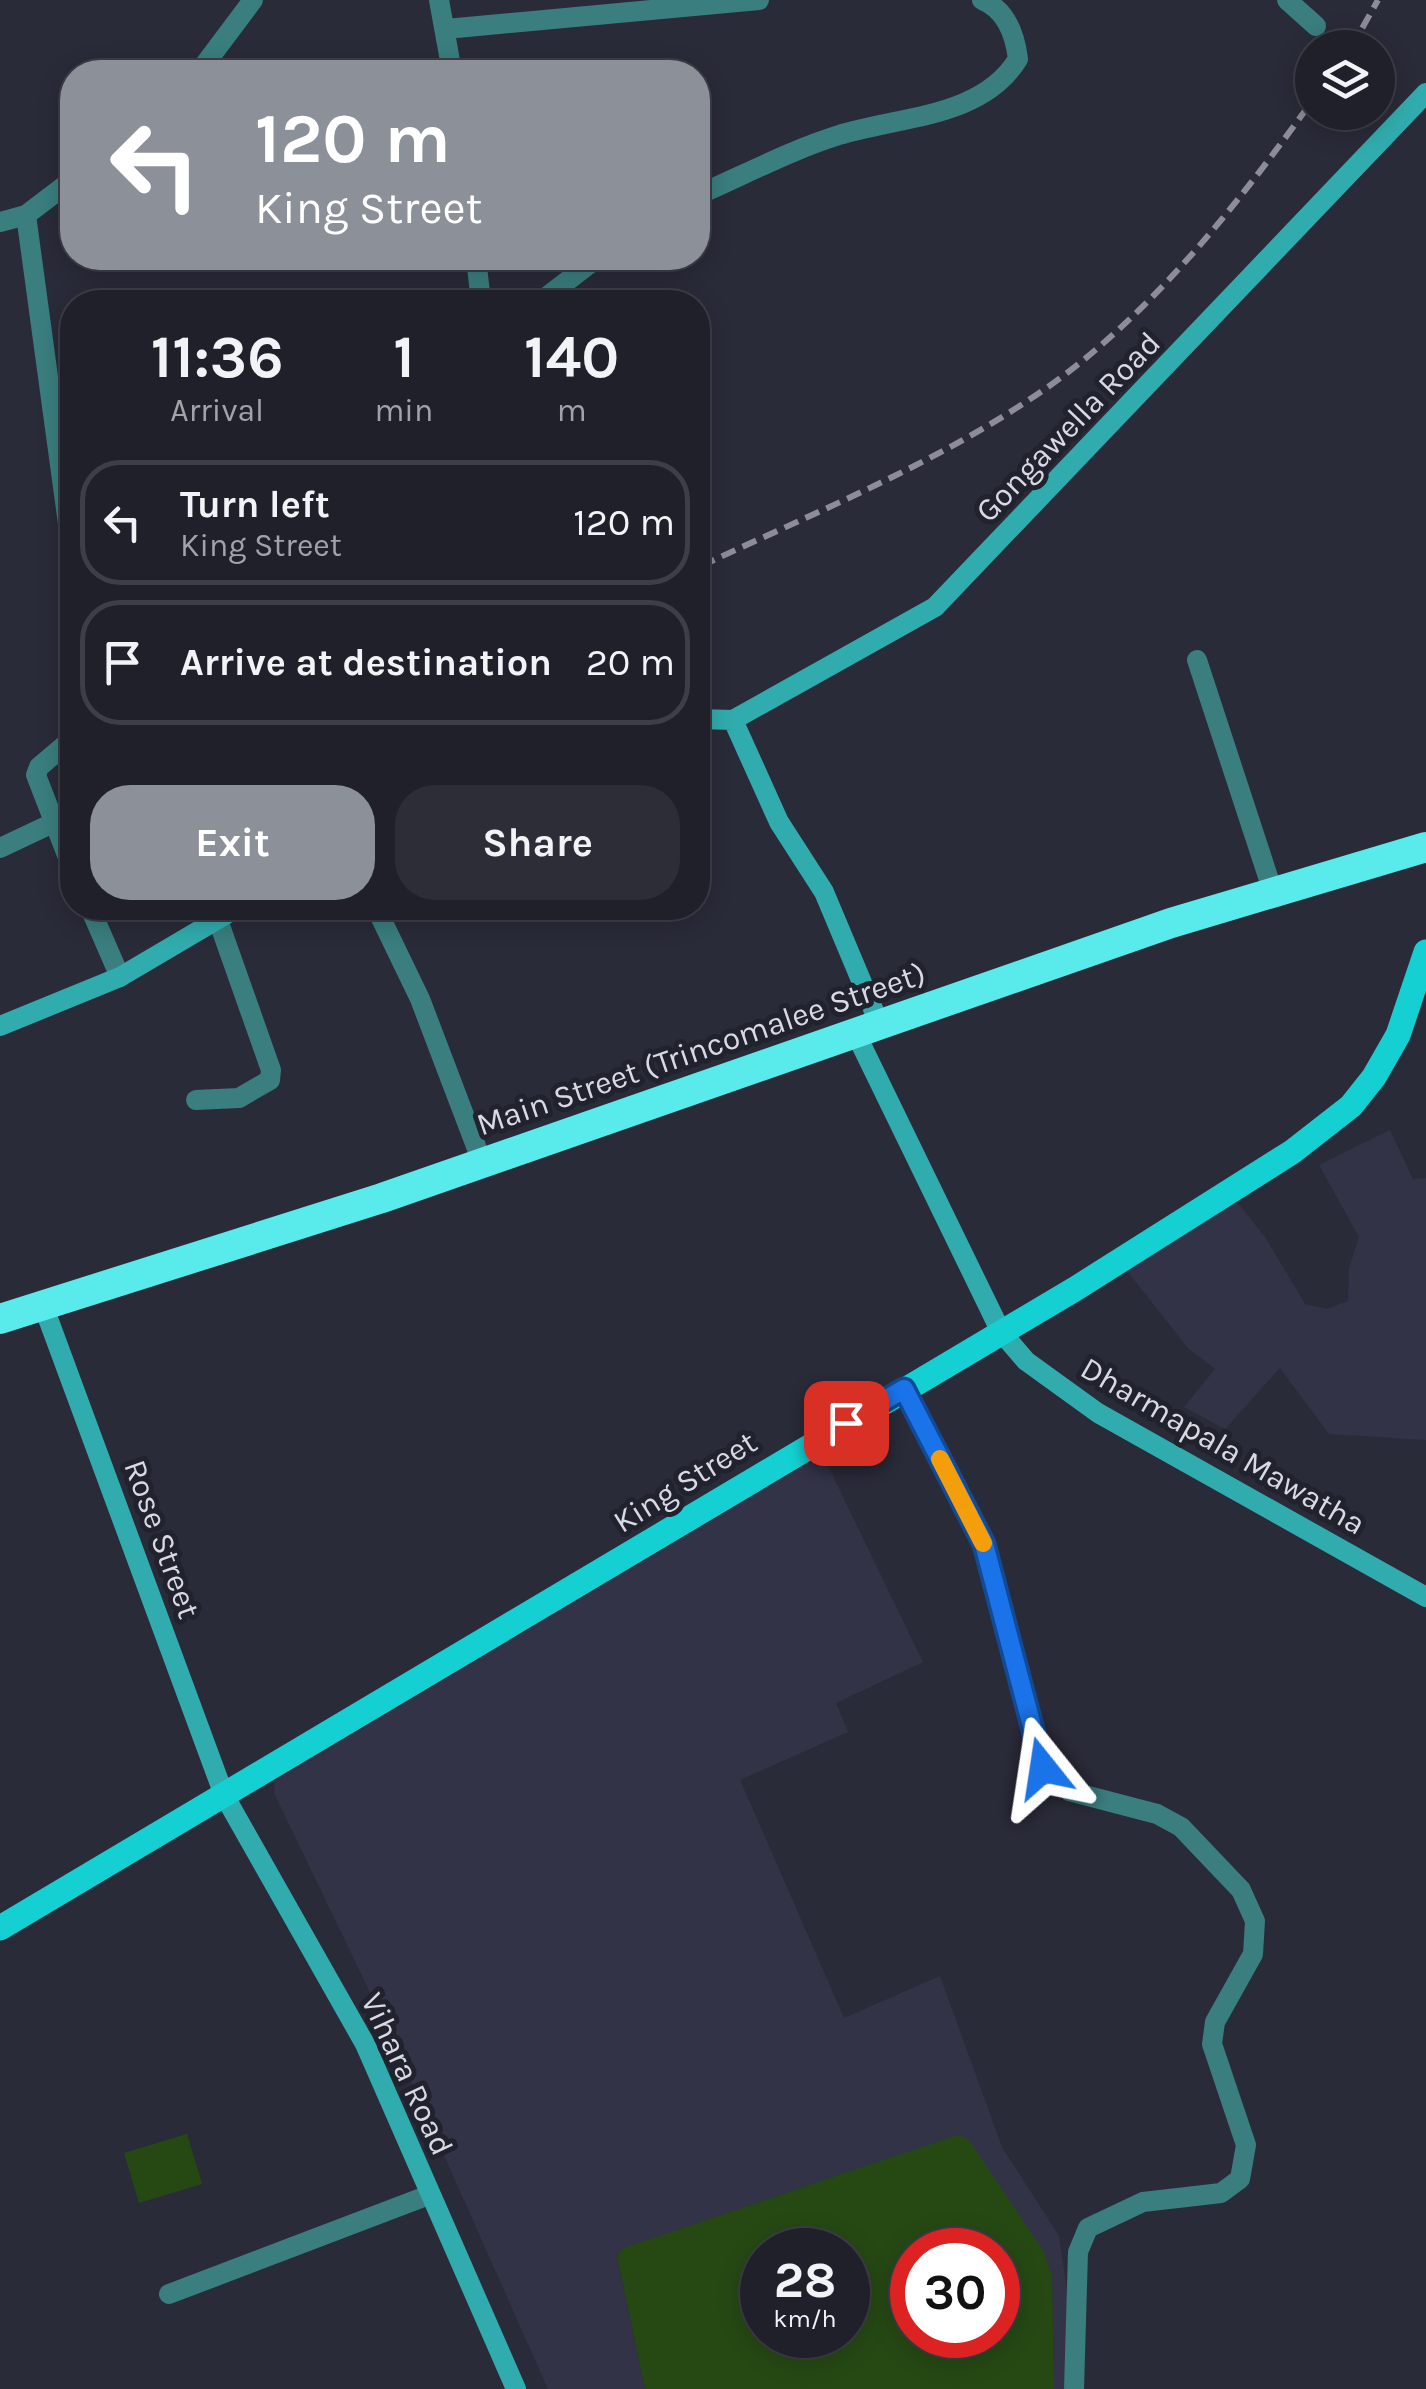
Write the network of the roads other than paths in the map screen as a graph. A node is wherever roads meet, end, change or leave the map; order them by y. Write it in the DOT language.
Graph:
graph roads {
  1 [pos="254,0"];
  2 [pos="440,0"];
  3 [pos="759,0"];
  4 [pos="982,0"];
  5 [pos="1287,0"];
  6 [pos="1316,26"];
  7 [pos="446,29"];
  8 [pos="209,60"];
  9 [pos="450,60"];
  10 [pos="1426,93"];
  11 [pos="60,189"];
  12 [pos="710,190"];
  13 [pos="26,214"];
  14 [pos="0,222"];
  15 [pos="581,270"];
  16 [pos="556,290"];
  17 [pos="60,433"];
  18 [pos="1197,660"];
  19 [pos="710,719"];
  20 [pos="734,720"];
  21 [pos="60,749"];
  22 [pos="53,823"];
  23 [pos="60,840"];
  24 [pos="1426,847"];
  25 [pos="0,848"];
  26 [pos="1273,892"];
  27 [pos="95,920"];
  28 [pos="218,920"];
  29 [pos="382,920"];
  30 [pos="1426,952"];
  31 [pos="120,977"];
  32 [pos="0,1026"];
  33 [pos="867,1028"];
  34 [pos="196,1100"];
  35 [pos="482,1162"];
  36 [pos="43,1305"];
  37 [pos="0,1319"];
  38 [pos="1001,1332"];
  39 [pos="904,1389"];
  40 [pos="1426,1597"];
  41 [pos="224,1794"];
  42 [pos="0,1928"];
  43 [pos="429,2195"];
  44 [pos="169,2294"];
  45 [pos="516,2389"];
  46 [pos="1074,2389"];
  1 -- 8 [label="street"];
  2 -- 7 [label="street"];
  3 -- 7 [label="street"];
  4 -- 12 [label="street"];
  5 -- 6 [label="street"];
  7 -- 9 [label="street"];
  10 -- 20 [label="street, Gongawella Road"];
  11 -- 13 [label="street"];
  13 -- 14 [label="street"];
  13 -- 17 [label="street"];
  15 -- 16 [label="street"];
  18 -- 26 [label="street"];
  19 -- 20 [label="street"];
  20 -- 33 [label="street, Dharmapala Mawatha"];
  21 -- 22 [label="street"];
  22 -- 23 [label="street"];
  22 -- 25 [label="street"];
  24 -- 26 [label="highway, Main Street (Trincomalee Street)"];
  26 -- 33 [label="highway, Main Street (Trincomalee Street)"];
  27 -- 31 [label="street"];
  28 -- 31 [label="street"];
  28 -- 34 [label="street"];
  29 -- 35 [label="street"];
  30 -- 38 [label="main road, King Street"];
  31 -- 32 [label="street"];
  33 -- 35 [label="highway, Main Street (Trincomalee Street)"];
  33 -- 38 [label="street, Dharmapala Mawatha"];
  35 -- 36 [label="highway, Main Street (Trincomalee Street)"];
  36 -- 37 [label="highway, Main Street (Trincomalee Street)"];
  36 -- 41 [label="street, Rose Street"];
  38 -- 39 [label="main road, King Street"];
  38 -- 40 [label="street, Dharmapala Mawatha"];
  39 -- 41 [label="main road, King Street"];
  39 -- 46 [label="street"];
  41 -- 42 [label="main road, King Street"];
  41 -- 43 [label="street, Vihara Road"];
  43 -- 44 [label="street"];
  43 -- 45 [label="street, Vihara Road"];
}
